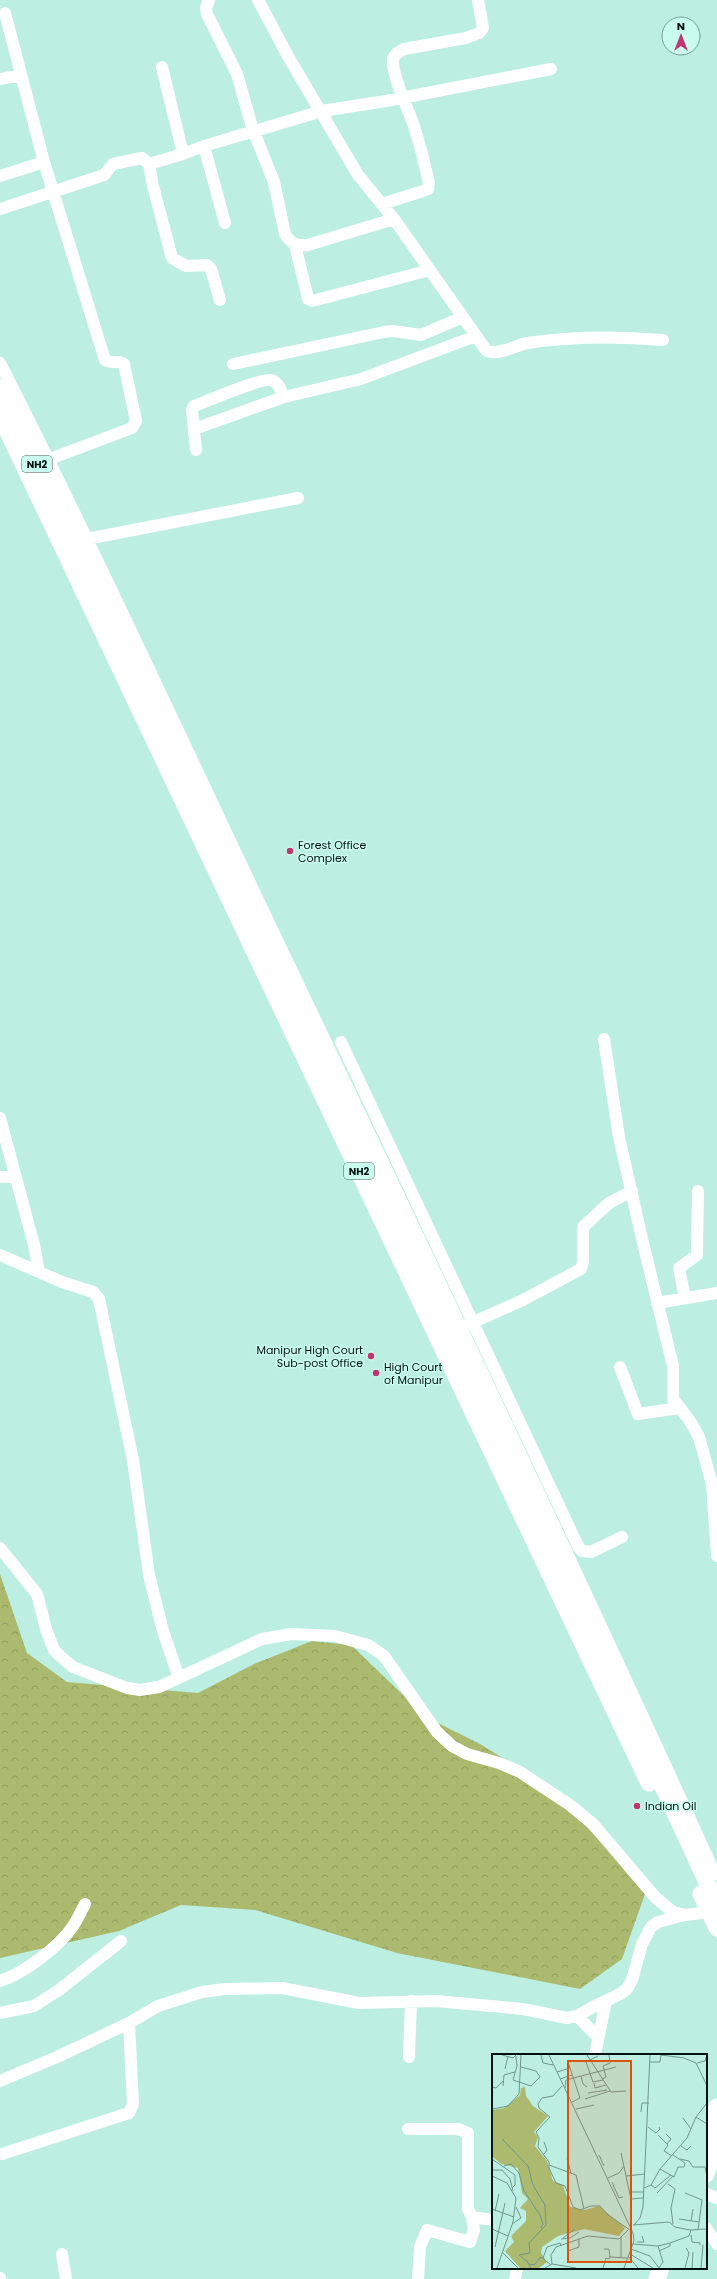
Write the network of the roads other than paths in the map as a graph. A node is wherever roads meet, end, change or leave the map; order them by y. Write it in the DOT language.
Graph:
graph roads {
  1 [pos="258,0"];
  2 [pos="478,0"];
  3 [pos="205,3"];
  4 [pos="5,13"];
  5 [pos="162,67"];
  6 [pos="551,69"];
  7 [pos="21,75"];
  8 [pos="0,79"];
  9 [pos="403,98"];
  10 [pos="322,111"];
  11 [pos="254,132"];
  12 [pos="204,146"];
  13 [pos="183,154"];
  14 [pos="44,162"];
  15 [pos="149,164"];
  16 [pos="0,176"];
  17 [pos="53,192"];
  18 [pos="382,204"];
  19 [pos="0,209"];
  20 [pos="394,219"];
  21 [pos="224,223"];
  22 [pos="295,244"];
  23 [pos="430,270"];
  24 [pos="220,300"];
  25 [pos="463,317"];
  26 [pos="476,336"];
  27 [pos="663,340"];
  28 [pos="0,363"];
  29 [pos="234,364"];
  30 [pos="0,387"];
  31 [pos="284,397"];
  32 [pos="0,415"];
  33 [pos="194,429"];
  34 [pos="196,450"];
  35 [pos="47,460"];
  36 [pos="298,498"];
  37 [pos="87,539"];
  38 [pos="604,1039"];
  39 [pos="341,1042"];
  40 [pos="0,1118"];
  41 [pos="0,1177"];
  42 [pos="16,1177"];
  43 [pos="632,1191"];
  44 [pos="698,1191"];
  45 [pos="0,1255"];
  46 [pos="39,1272"];
  47 [pos="717,1293"];
  48 [pos="685,1298"];
  49 [pos="657,1303"];
  50 [pos="473,1322"];
  51 [pos="460,1327"];
  52 [pos="620,1367"];
  53 [pos="680,1408"];
  54 [pos="714,1484"];
  55 [pos="622,1537"];
  56 [pos="0,1548"];
  57 [pos="717,1556"];
  58 [pos="179,1678"];
  59 [pos="708,1877"];
  60 [pos="85,1904"];
  61 [pos="713,1908"];
  62 [pos="685,1915"];
  63 [pos="717,1928"];
  64 [pos="121,1941"];
  65 [pos="0,1981"];
  66 [pos="411,2001"];
  67 [pos="606,2001"];
  68 [pos="0,2013"];
  69 [pos="577,2016"];
  70 [pos="129,2023"];
  71 [pos="597,2036"];
  72 [pos="595,2054"];
  73 [pos="409,2057"];
  74 [pos="0,2081"];
  75 [pos="717,2107"];
  76 [pos="408,2129"];
  77 [pos="712,2136"];
  78 [pos="2,2154"];
  79 [pos="707,2168"];
  80 [pos="707,2194"];
  81 [pos="717,2198"];
  82 [pos="472,2217"];
  83 [pos="492,2220"];
  84 [pos="707,2229"];
  85 [pos="717,2244"];
  86 [pos="62,2254"];
  87 [pos="517,2269"];
  88 [pos="661,2269"];
  89 [pos="673,2269"];
  90 [pos="66,2279"];
  91 [pos="418,2279"];
  92 [pos="515,2279"];
  93 [pos="657,2279"];
  94 [pos="669,2279"];
  1 -- 10 [label="street"];
  2 -- 9 [label="street"];
  3 -- 11 [label="street"];
  4 -- 7 [label="street"];
  5 -- 13 [label="street"];
  6 -- 9 [label="street"];
  7 -- 8 [label="street"];
  7 -- 14 [label="street"];
  9 -- 10 [label="street"];
  9 -- 18 [label="street"];
  10 -- 11 [label="street"];
  10 -- 18 [label="street"];
  11 -- 12 [label="street"];
  11 -- 22 [label="street"];
  12 -- 13 [label="street"];
  12 -- 21 [label="street"];
  13 -- 15 [label="street"];
  14 -- 16 [label="street"];
  14 -- 17 [label="street"];
  15 -- 17 [label="street"];
  15 -- 24 [label="street"];
  17 -- 19 [label="street"];
  17 -- 35 [label="street"];
  18 -- 20 [label="street"];
  20 -- 22 [label="street"];
  20 -- 23 [label="street"];
  22 -- 23 [label="street"];
  23 -- 25 [label="street"];
  25 -- 26 [label="street"];
  25 -- 29 [label="street"];
  26 -- 27 [label="street"];
  26 -- 31 [label="street"];
  28 -- 35 [label="street"];
  30 -- 59 [label="highway, NH2"];
  31 -- 33 [label="street"];
  31 -- 33 [label="street"];
  32 -- 59 [label="highway, NH2"];
  33 -- 34 [label="street"];
  35 -- 37 [label="street"];
  36 -- 37 [label="street"];
  37 -- 51 [label="street"];
  38 -- 43 [label="street"];
  39 -- 50 [label="street"];
  40 -- 42 [label="street"];
  41 -- 42 [label="street"];
  42 -- 46 [label="street"];
  43 -- 49 [label="street"];
  43 -- 50 [label="street"];
  44 -- 48 [label="street"];
  45 -- 46 [label="street"];
  46 -- 58 [label="street"];
  47 -- 48 [label="street"];
  48 -- 49 [label="street"];
  49 -- 53 [label="street"];
  50 -- 51 [label="street"];
  50 -- 55 [label="street"];
  51 -- 59 [label="street"];
  52 -- 53 [label="street"];
  53 -- 54 [label="street"];
  54 -- 57 [label="street"];
  56 -- 58 [label="street"];
  58 -- 62 [label="street"];
  59 -- 61 [label="highway, NH2"];
  60 -- 65 [label="street"];
  61 -- 62 [label="street"];
  61 -- 63 [label="highway, NH2"];
  62 -- 67 [label="street"];
  64 -- 68 [label="street"];
  66 -- 69 [label="street"];
  66 -- 70 [label="street"];
  66 -- 73 [label="street"];
  67 -- 69 [label="street"];
  67 -- 71 [label="street"];
  69 -- 71 [label="street"];
  70 -- 74 [label="street"];
  70 -- 78 [label="street"];
  71 -- 72 [label="street"];
  75 -- 77 [label="highway"];
  76 -- 82 [label="street"];
  77 -- 79 [label="highway"];
  80 -- 81 [label="street"];
  82 -- 83 [label="street"];
  82 -- 91 [label="street"];
  84 -- 85 [label="street"];
  86 -- 90 [label="street"];
  87 -- 92 [label="street"];
  88 -- 93 [label="highway"];
  89 -- 94 [label="highway"];
}
